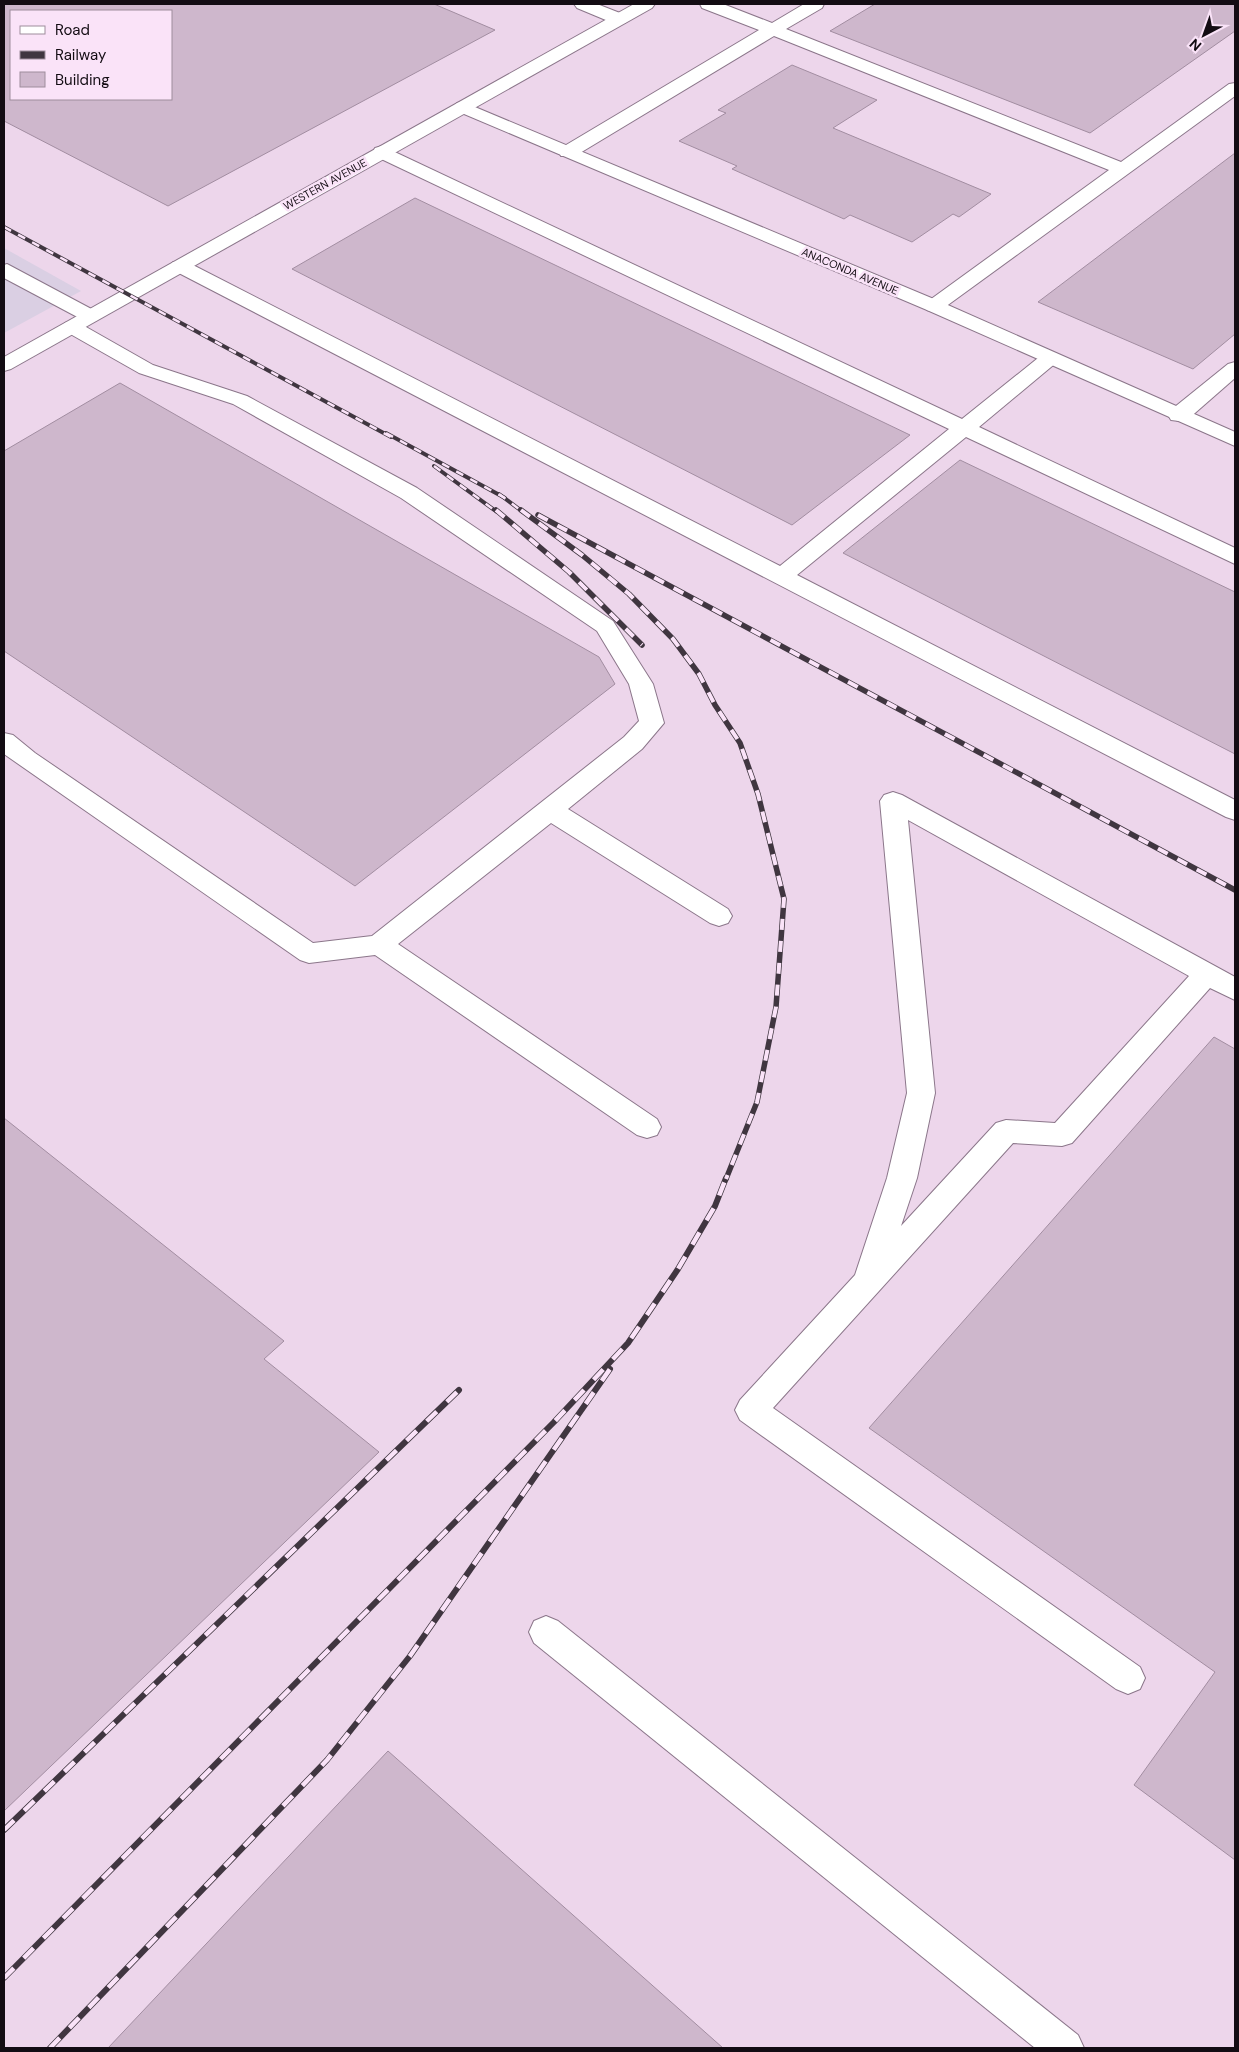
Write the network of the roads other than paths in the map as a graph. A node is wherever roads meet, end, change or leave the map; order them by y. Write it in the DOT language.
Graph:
graph roads {
  1 [pos="583,4"];
  2 [pos="646,4"];
  3 [pos="708,4"];
  4 [pos="816,4"];
  5 [pos="619,19"];
  6 [pos="773,30"];
  7 [pos="1235,88"];
  8 [pos="463,106"];
  9 [pos="382,152"];
  10 [pos="568,152"];
  11 [pos="1124,169"];
  12 [pos="180,266"];
  13 [pos="5,270"];
  14 [pos="934,306"];
  15 [pos="81,322"];
  16 [pos="1050,358"];
  17 [pos="4,365"];
  18 [pos="1235,368"];
  19 [pos="1179,415"];
  20 [pos="962,429"];
  21 [pos="1235,440"];
  22 [pos="1235,557"];
  23 [pos="781,577"];
  24 [pos="4,741"];
  25 [pos="550,810"];
  26 [pos="1235,811"];
  27 [pos="719,916"];
  28 [pos="379,945"];
  29 [pos="1207,974"];
  30 [pos="1235,990"];
  31 [pos="647,1127"];
  32 [pos="867,1284"];
  33 [pos="546,1632"];
  34 [pos="1128,1678"];
  35 [pos="1065,2048"];
  1 -- 5 [label="street"];
  2 -- 5 [label="street, WESTERN AVENUE"];
  3 -- 6 [label="street"];
  4 -- 6 [label="street"];
  5 -- 8 [label="street, WESTERN AVENUE"];
  6 -- 10 [label="street"];
  6 -- 11 [label="street"];
  7 -- 11 [label="street"];
  8 -- 9 [label="street, WESTERN AVENUE"];
  8 -- 10 [label="street, ANACONDA AVENUE"];
  9 -- 12 [label="street, WESTERN AVENUE"];
  9 -- 20 [label="street"];
  10 -- 14 [label="street, ANACONDA AVENUE"];
  11 -- 14 [label="street"];
  12 -- 15 [label="street, WESTERN AVENUE"];
  12 -- 23 [label="street"];
  13 -- 15 [label="street"];
  14 -- 16 [label="street, ANACONDA AVENUE"];
  15 -- 17 [label="street, WESTERN AVENUE"];
  15 -- 25 [label="street"];
  16 -- 19 [label="street, ANACONDA AVENUE"];
  16 -- 20 [label="street"];
  18 -- 19 [label="street"];
  19 -- 21 [label="street, ANACONDA AVENUE"];
  20 -- 22 [label="street"];
  20 -- 23 [label="street"];
  23 -- 26 [label="street"];
  24 -- 28 [label="street"];
  25 -- 27 [label="street"];
  25 -- 28 [label="street"];
  28 -- 31 [label="street"];
  29 -- 30 [label="street"];
  29 -- 32 [label="street"];
  29 -- 32 [label="street"];
  32 -- 34 [label="street"];
  33 -- 35 [label="street"];
}
